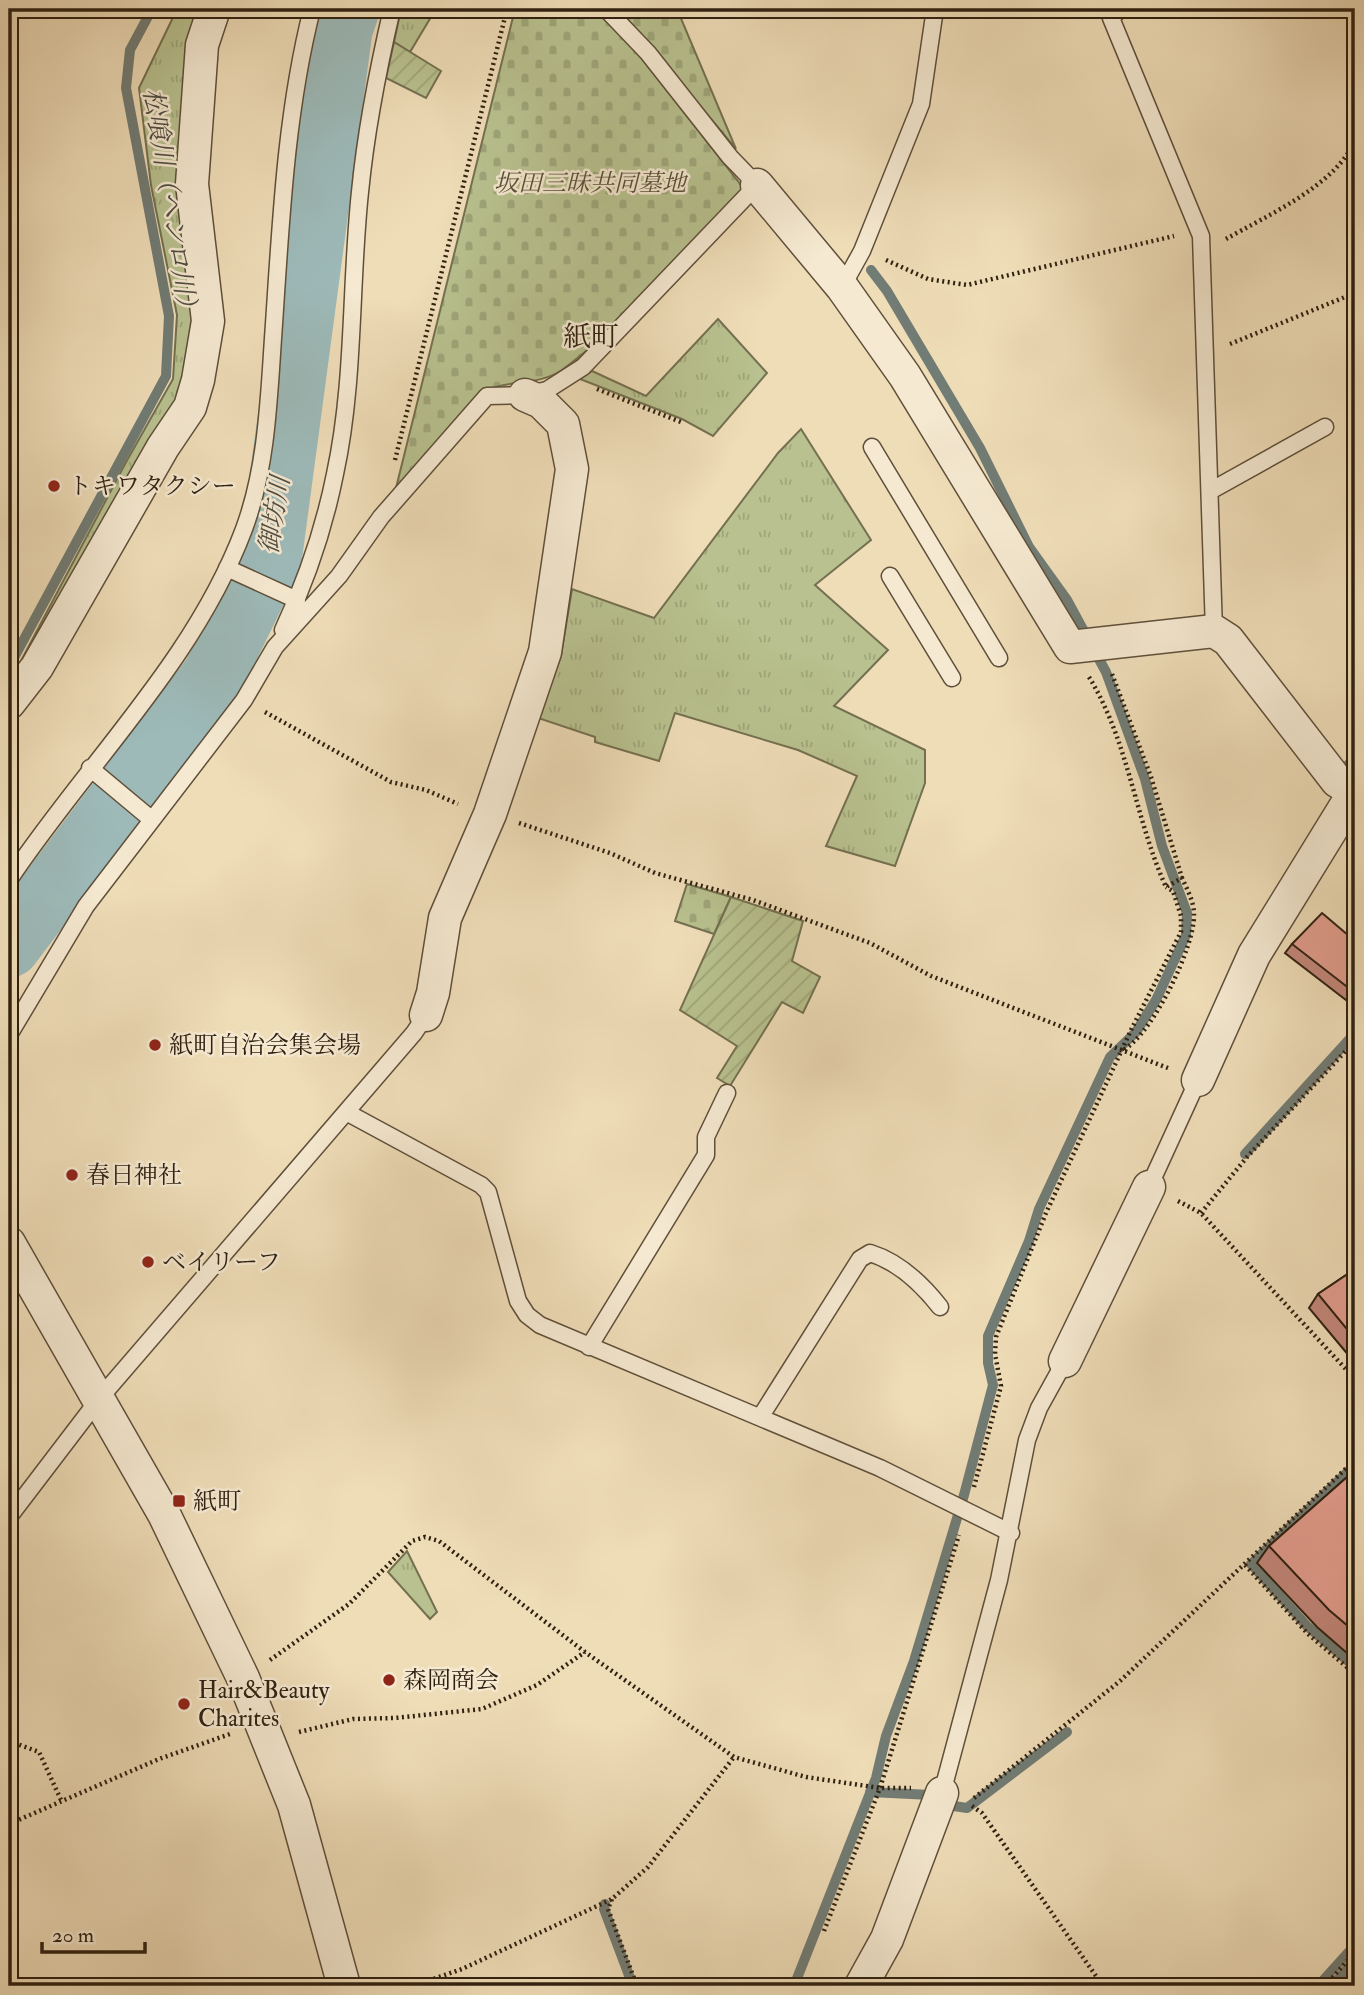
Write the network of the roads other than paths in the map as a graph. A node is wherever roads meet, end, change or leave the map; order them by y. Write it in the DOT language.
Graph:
graph roads {
  1 [pos="214,9"];
  2 [pos="312,9"];
  3 [pos="392,9"];
  4 [pos="606,9"];
  5 [pos="935,9"];
  6 [pos="1113,12"];
  7 [pos="757,186"];
  8 [pos="842,287"];
  9 [pos="525,395"];
  10 [pos="1325,427"];
  11 [pos="872,447"];
  12 [pos="1212,490"];
  13 [pos="226,568"];
  14 [pos="890,576"];
  15 [pos="297,600"];
  16 [pos="1214,631"];
  17 [pos="275,647"];
  18 [pos="999,658"];
  19 [pos="953,678"];
  20 [pos="9,703"];
  21 [pos="90,768"];
  22 [pos="1355,791"];
  23 [pos="152,819"];
  24 [pos="9,880"];
  25 [pos="426,1015"];
  26 [pos="9,1035"];
  27 [pos="1198,1080"];
  28 [pos="727,1093"];
  29 [pos="345,1112"];
  30 [pos="1149,1187"];
  31 [pos="9,1243"];
  32 [pos="940,1307"];
  33 [pos="589,1347"];
  34 [pos="1065,1361"];
  35 [pos="99,1399"];
  36 [pos="761,1416"];
  37 [pos="9,1517"];
  38 [pos="1011,1533"];
  39 [pos="955,1798"];
  40 [pos="344,1986"];
  41 [pos="861,1986"];
  1 -- 20 [label="street"];
  2 -- 13 [label="lane"];
  3 -- 15 [label="lane"];
  4 -- 7 [label="lane"];
  5 -- 8 [label="lane"];
  6 -- 12 [label="lane"];
  7 -- 8 [label="street"];
  7 -- 9 [label="lane"];
  8 -- 16 [label="street"];
  9 -- 17 [label="lane"];
  9 -- 25 [label="street"];
  10 -- 12 [label="lane"];
  11 -- 18 [label="lane"];
  12 -- 16 [label="lane"];
  13 -- 15 [label="lane"];
  13 -- 21 [label="lane"];
  14 -- 19 [label="lane"];
  15 -- 17 [label="lane"];
  16 -- 22 [label="street"];
  17 -- 23 [label="lane"];
  21 -- 23 [label="lane"];
  21 -- 24 [label="lane"];
  22 -- 27 [label="street"];
  23 -- 26 [label="lane"];
  25 -- 29 [label="lane"];
  27 -- 30 [label="lane"];
  28 -- 33 [label="lane"];
  29 -- 33 [label="lane"];
  29 -- 35 [label="lane"];
  30 -- 34 [label="street"];
  31 -- 35 [label="street"];
  32 -- 36 [label="lane"];
  33 -- 36 [label="lane"];
  34 -- 38 [label="lane"];
  35 -- 37 [label="lane"];
  35 -- 40 [label="street"];
  36 -- 38 [label="lane"];
  38 -- 39 [label="lane"];
  39 -- 41 [label="street"];
}
